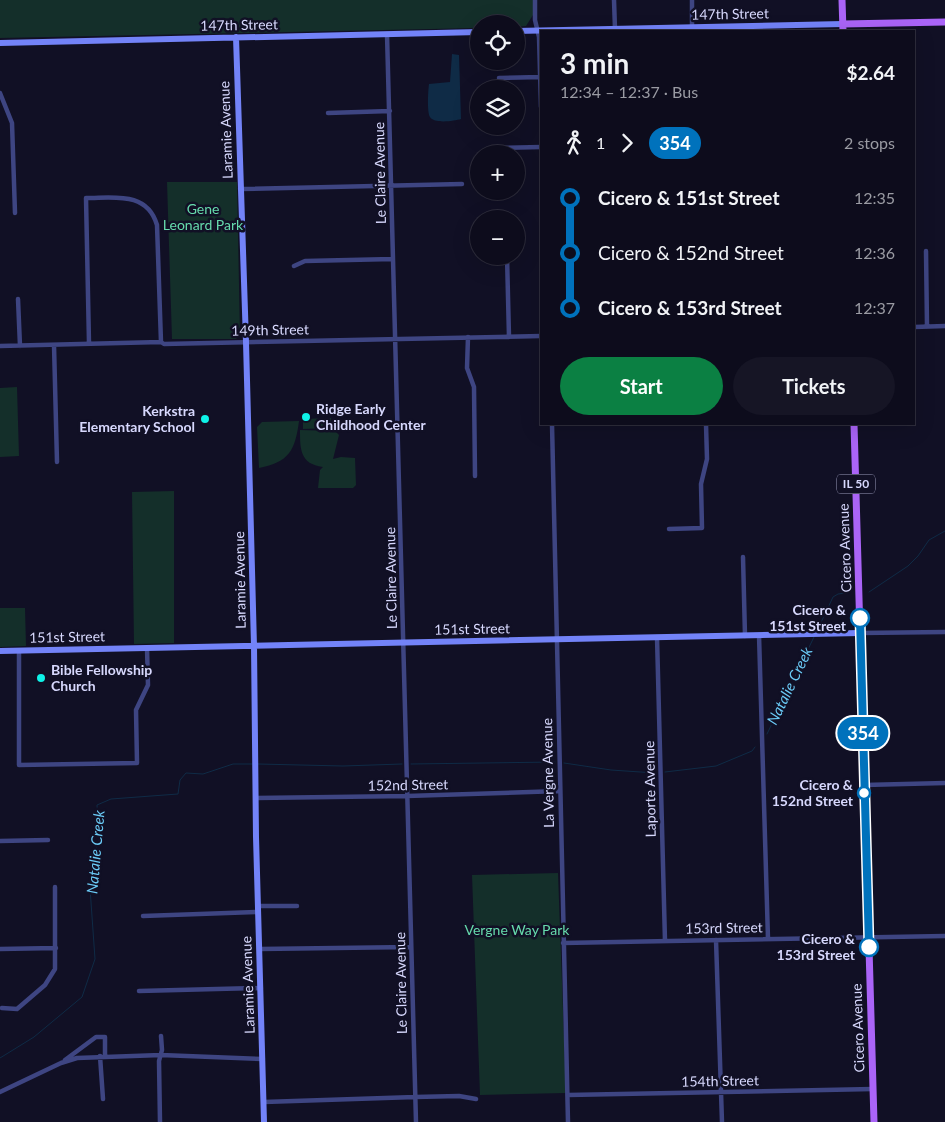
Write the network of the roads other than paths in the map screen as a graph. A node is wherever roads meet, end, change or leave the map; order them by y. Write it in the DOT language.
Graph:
graph roads {
  1 [pos="535,0"];
  2 [pos="614,0"];
  3 [pos="692,0"];
  4 [pos="842,0"];
  5 [pos="945,22"];
  6 [pos="692,27"];
  7 [pos="843,28"];
  8 [pos="615,29"];
  9 [pos="576,30"];
  10 [pos="525,31"];
  11 [pos="538,31"];
  12 [pos="470,32"];
  13 [pos="387,34"];
  14 [pos="236,37"];
  15 [pos="0,42"];
  16 [pos="540,76"];
  17 [pos="499,78"];
  18 [pos="0,93"];
  19 [pos="390,112"];
  20 [pos="328,113"];
  21 [pos="525,147"];
  22 [pos="540,147"];
  23 [pos="462,184"];
  24 [pos="391,185"];
  25 [pos="240,188"];
  26 [pos="15,214"];
  27 [pos="926,251"];
  28 [pos="393,260"];
  29 [pos="507,265"];
  30 [pos="294,266"];
  31 [pos="18,299"];
  32 [pos="927,326"];
  33 [pos="945,326"];
  34 [pos="915,327"];
  35 [pos="540,336"];
  36 [pos="468,337"];
  37 [pos="509,337"];
  38 [pos="395,339"];
  39 [pos="161,342"];
  40 [pos="246,342"];
  41 [pos="89,343"];
  42 [pos="54,345"];
  43 [pos="0,346"];
  44 [pos="20,346"];
  45 [pos="552,425"];
  46 [pos="706,425"];
  47 [pos="854,425"];
  48 [pos="57,462"];
  49 [pos="475,476"];
  50 [pos="669,529"];
  51 [pos="743,557"];
  52 [pos="945,632"];
  53 [pos="860,633"];
  54 [pos="759,635"];
  55 [pos="745,636"];
  56 [pos="657,637"];
  57 [pos="556,640"];
  58 [pos="404,643"];
  59 [pos="254,646"];
  60 [pos="148,648"];
  61 [pos="0,651"];
  62 [pos="19,651"];
  63 [pos="945,783"];
  64 [pos="864,785"];
  65 [pos="560,791"];
  66 [pos="408,796"];
  67 [pos="256,798"];
  68 [pos="48,840"];
  69 [pos="0,841"];
  70 [pos="55,887"];
  71 [pos="297,906"];
  72 [pos="258,909"];
  73 [pos="143,916"];
  74 [pos="945,936"];
  75 [pos="868,937"];
  76 [pos="768,938"];
  77 [pos="716,940"];
  78 [pos="665,941"];
  79 [pos="563,944"];
  80 [pos="411,947"];
  81 [pos="56,948"];
  82 [pos="0,949"];
  83 [pos="260,949"];
  84 [pos="261,988"];
  85 [pos="139,991"];
  86 [pos="2,1008"];
  87 [pos="162,1036"];
  88 [pos="161,1055"];
  89 [pos="102,1056"];
  90 [pos="263,1059"];
  91 [pos="62,1063"];
  92 [pos="873,1089"];
  93 [pos="0,1092"];
  94 [pos="721,1092"];
  95 [pos="568,1095"];
  96 [pos="415,1097"];
  97 [pos="476,1099"];
  98 [pos="102,1100"];
  99 [pos="264,1102"];
  100 [pos="160,1122"];
  101 [pos="264,1122"];
  102 [pos="416,1122"];
  103 [pos="568,1122"];
  104 [pos="722,1122"];
  105 [pos="874,1122"];
  1 -- 11 [label="street"];
  2 -- 8 [label="street"];
  3 -- 6 [label="street"];
  4 -- 7 [label="main road"];
  5 -- 7 [label="main road, 147th Street"];
  6 -- 7 [label="street, 147th Street"];
  6 -- 8 [label="street, 147th Street"];
  8 -- 9 [label="street, 147th Street"];
  10 -- 11 [label="street, 147th Street"];
  11 -- 16 [label="street"];
  12 -- 13 [label="street, 147th Street"];
  13 -- 14 [label="street, 147th Street"];
  13 -- 19 [label="street, Le Claire Avenue"];
  14 -- 15 [label="street, 147th Street"];
  14 -- 25 [label="street, Laramie Avenue"];
  16 -- 17 [label="street"];
  18 -- 26 [label="street"];
  19 -- 20 [label="street"];
  19 -- 24 [label="street, Le Claire Avenue"];
  21 -- 22 [label="street"];
  23 -- 24 [label="street"];
  24 -- 25 [label="street"];
  24 -- 28 [label="street, Le Claire Avenue"];
  25 -- 40 [label="street, Laramie Avenue"];
  27 -- 32 [label="street"];
  28 -- 30 [label="street"];
  28 -- 38 [label="street, Le Claire Avenue"];
  29 -- 37 [label="street"];
  31 -- 44 [label="street"];
  32 -- 33 [label="street"];
  32 -- 34 [label="street"];
  35 -- 37 [label="street, 149th Street"];
  36 -- 37 [label="street, 149th Street"];
  36 -- 38 [label="street, 149th Street"];
  36 -- 49 [label="street"];
  38 -- 40 [label="street, 149th Street"];
  38 -- 58 [label="street, Le Claire Avenue"];
  39 -- 40 [label="street, 149th Street"];
  39 -- 41 [label="street, 149th Street"];
  39 -- 41 [label="street"];
  40 -- 59 [label="street, Laramie Avenue"];
  41 -- 42 [label="street, 149th Street"];
  42 -- 44 [label="street, 149th Street"];
  42 -- 48 [label="street"];
  43 -- 44 [label="street, 149th Street"];
  45 -- 57 [label="street, La Vergne Avenue"];
  46 -- 50 [label="street"];
  47 -- 53 [label="main road, Cicero Avenue / IL 50"];
  51 -- 55 [label="street"];
  52 -- 53 [label="street, 151st Street"];
  53 -- 54 [label="street, 151st Street"];
  53 -- 64 [label="main road, Cicero Avenue / IL 50"];
  54 -- 55 [label="street, 151st Street"];
  54 -- 76 [label="street"];
  55 -- 56 [label="street, 151st Street"];
  56 -- 57 [label="street, 151st Street"];
  56 -- 78 [label="street, Laporte Avenue"];
  57 -- 58 [label="street, 151st Street"];
  57 -- 65 [label="street, La Vergne Avenue"];
  58 -- 59 [label="street, 151st Street"];
  58 -- 66 [label="street, Le Claire Avenue"];
  59 -- 60 [label="street, 151st Street"];
  59 -- 67 [label="street, Laramie Avenue"];
  60 -- 62 [label="street, 151st Street"];
  60 -- 62 [label="street"];
  61 -- 62 [label="street, 151st Street"];
  63 -- 64 [label="street"];
  64 -- 75 [label="main road, Cicero Avenue / IL 50"];
  65 -- 66 [label="street, 152nd Street"];
  65 -- 79 [label="street, La Vergne Avenue"];
  66 -- 67 [label="street, 152nd Street"];
  66 -- 80 [label="street, Le Claire Avenue"];
  67 -- 72 [label="street, Laramie Avenue"];
  68 -- 69 [label="street"];
  70 -- 81 [label="street"];
  71 -- 72 [label="street"];
  72 -- 73 [label="street"];
  72 -- 83 [label="street, Laramie Avenue"];
  74 -- 75 [label="street, 153rd Street"];
  75 -- 76 [label="street, 153rd Street"];
  75 -- 92 [label="main road, Cicero Avenue / IL 50"];
  76 -- 77 [label="street, 153rd Street"];
  77 -- 78 [label="street, 153rd Street"];
  77 -- 94 [label="street"];
  78 -- 79 [label="street, 153rd Street"];
  79 -- 95 [label="street, La Vergne Avenue"];
  80 -- 83 [label="street"];
  80 -- 96 [label="street, Le Claire Avenue"];
  81 -- 82 [label="street"];
  81 -- 86 [label="street"];
  83 -- 84 [label="street, Laramie Avenue"];
  84 -- 85 [label="street"];
  84 -- 90 [label="street, Laramie Avenue"];
  87 -- 88 [label="street"];
  88 -- 89 [label="street"];
  88 -- 90 [label="street"];
  88 -- 100 [label="street"];
  89 -- 91 [label="street"];
  89 -- 91 [label="street"];
  89 -- 98 [label="street"];
  90 -- 99 [label="street, Laramie Avenue"];
  91 -- 93 [label="street"];
  92 -- 94 [label="street, 154th Street"];
  92 -- 105 [label="main road, Cicero Avenue / IL 50"];
  94 -- 95 [label="street, 154th Street"];
  94 -- 104 [label="street"];
  95 -- 103 [label="street, La Vergne Avenue"];
  96 -- 97 [label="street"];
  96 -- 99 [label="street"];
  96 -- 102 [label="street, Le Claire Avenue"];
  99 -- 101 [label="street, Laramie Avenue"];
}
